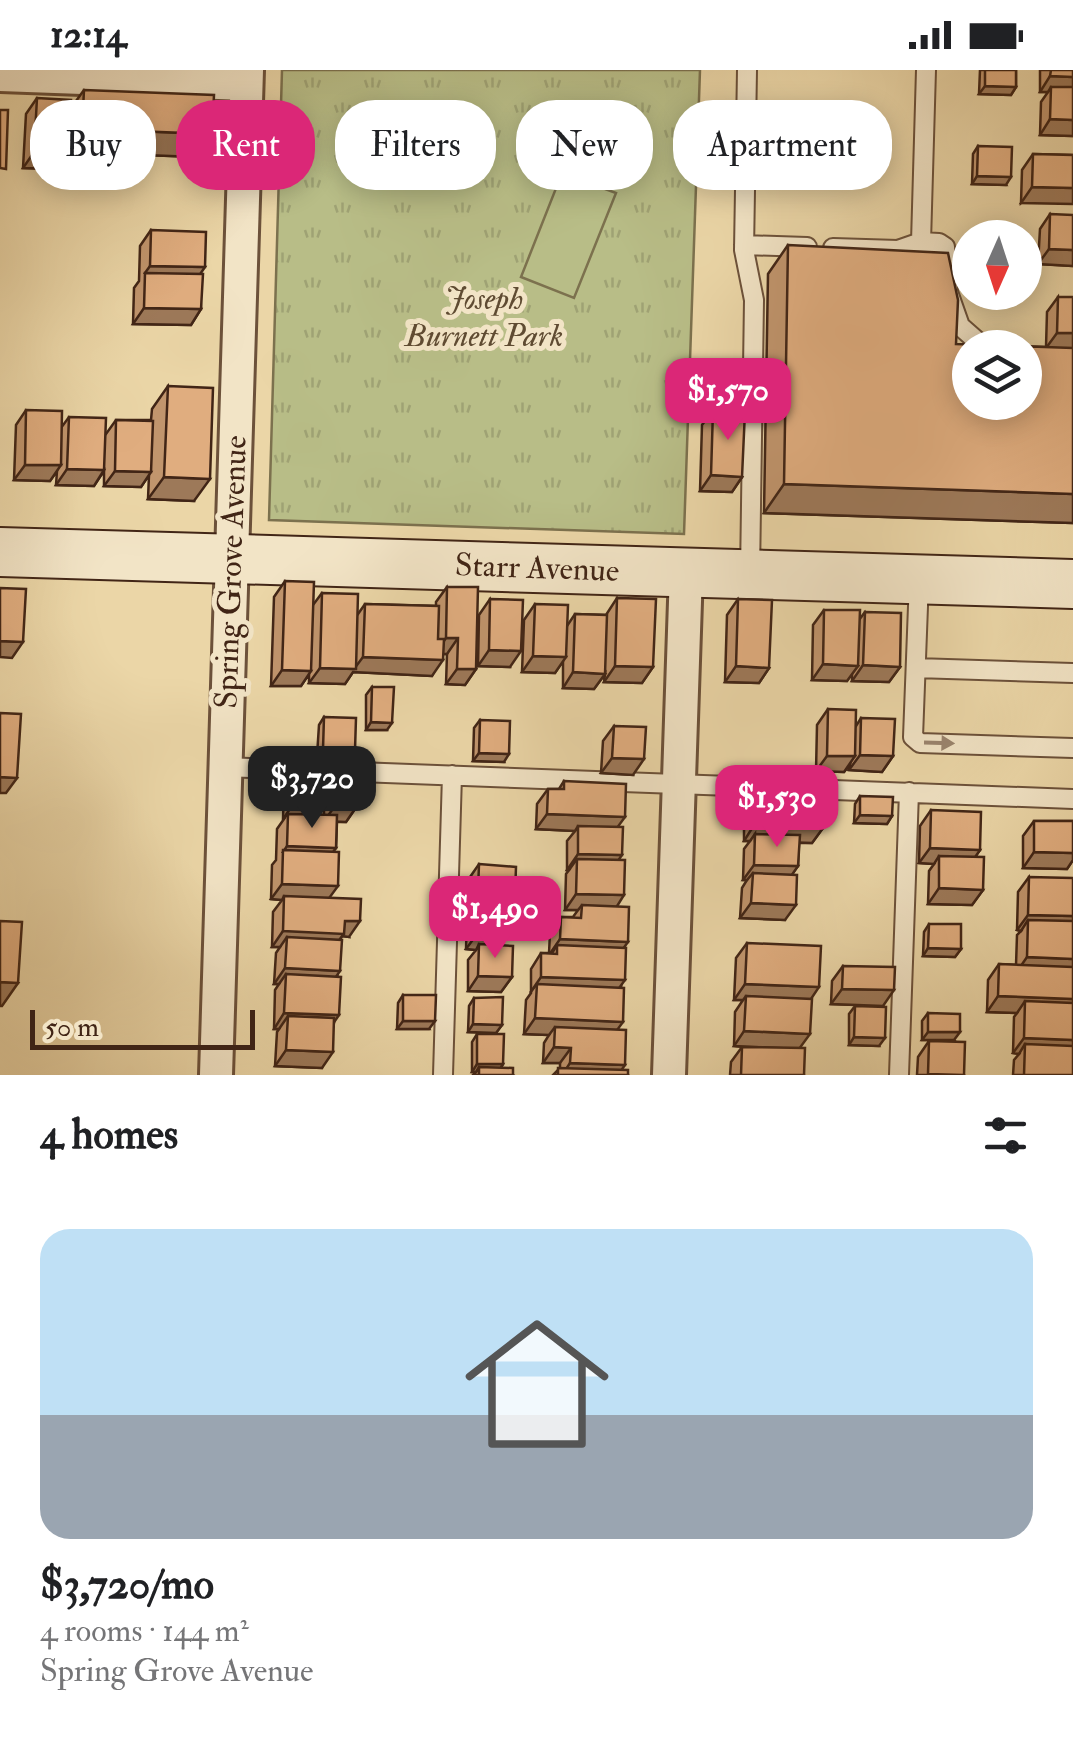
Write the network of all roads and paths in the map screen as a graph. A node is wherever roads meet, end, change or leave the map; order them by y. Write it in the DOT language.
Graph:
graph roads {
  1 [pos="747,70"];
  2 [pos="926,70"];
  3 [pos="66,74"];
  4 [pos="0,75"];
  5 [pos="246,77"];
  6 [pos="921,242"];
  7 [pos="744,245"];
  8 [pos="965,330"];
  9 [pos="0,552"];
  10 [pos="232,559"];
  11 [pos="686,572"];
  12 [pos="750,574"];
  13 [pos="919,580"];
  14 [pos="1073,584"];
  15 [pos="916,668"];
  16 [pos="1073,674"];
  17 [pos="1073,748"];
  18 [pos="225,767"];
  19 [pos="452,775"];
  20 [pos="678,784"];
  21 [pos="908,792"];
  22 [pos="1073,799"];
  23 [pos="216,1075"];
  24 [pos="443,1075"];
  25 [pos="669,1075"];
  26 [pos="899,1075"];
  1 -- 7 [label="lane"];
  2 -- 6 [label="lane"];
  3 -- 4 [label="street"];
  3 -- 5 [label="street"];
  5 -- 10 [label="street, Spring Grove Avenue"];
  6 -- 7 [label="lane"];
  6 -- 8 [label="lane"];
  7 -- 12 [label="lane"];
  9 -- 10 [label="main road, Starr Avenue"];
  10 -- 11 [label="main road, Starr Avenue"];
  10 -- 18 [label="street, Spring Grove Avenue"];
  11 -- 12 [label="main road, Starr Avenue"];
  11 -- 20 [label="street"];
  12 -- 13 [label="main road, Starr Avenue"];
  13 -- 14 [label="main road, Starr Avenue"];
  13 -- 15 [label="lane"];
  15 -- 16 [label="lane"];
  15 -- 17 [label="lane, one-way"];
  18 -- 19 [label="lane"];
  18 -- 23 [label="street, Spring Grove Avenue"];
  19 -- 20 [label="lane"];
  19 -- 24 [label="lane"];
  20 -- 21 [label="lane"];
  20 -- 25 [label="street"];
  21 -- 22 [label="lane"];
  21 -- 26 [label="lane"];
}
